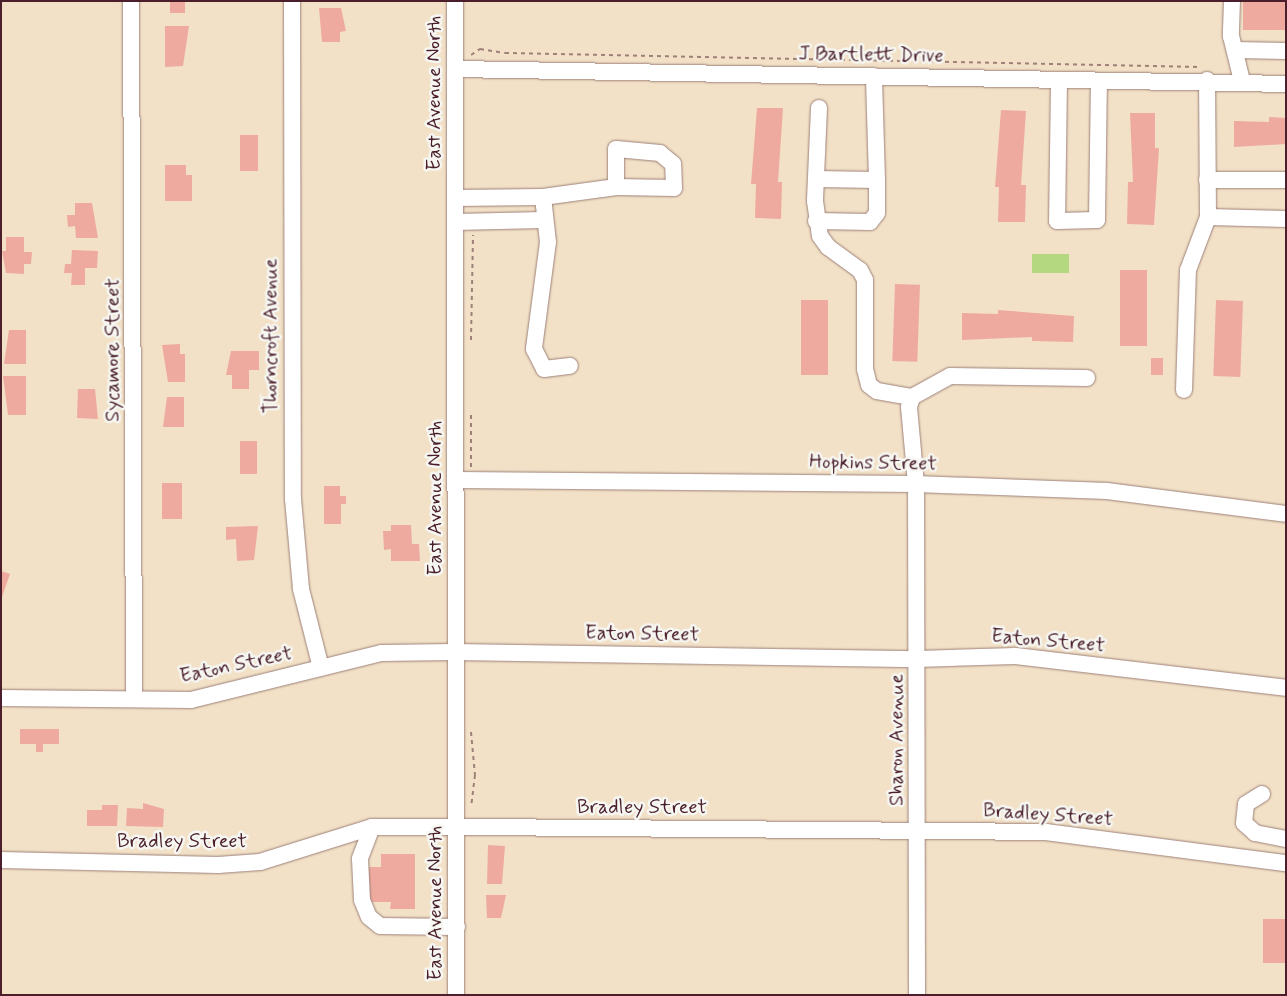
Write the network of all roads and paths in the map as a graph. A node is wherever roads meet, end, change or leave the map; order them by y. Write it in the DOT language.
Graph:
graph roads {
  1 [pos="130,1"];
  2 [pos="292,1"];
  3 [pos="455,1"];
  4 [pos="1232,1"];
  5 [pos="1236,50"];
  6 [pos="1286,51"];
  7 [pos="463,69"];
  8 [pos="1205,74"];
  9 [pos="874,76"];
  10 [pos="1059,81"];
  11 [pos="1242,81"];
  12 [pos="1099,82"];
  13 [pos="1286,84"];
  14 [pos="818,108"];
  15 [pos="816,179"];
  16 [pos="877,180"];
  17 [pos="1207,180"];
  18 [pos="1286,180"];
  19 [pos="616,187"];
  20 [pos="543,197"];
  21 [pos="455,198"];
  22 [pos="1208,217"];
  23 [pos="1286,219"];
  24 [pos="543,220"];
  25 [pos="816,221"];
  26 [pos="455,222"];
  27 [pos="472,222"];
  28 [pos="470,342"];
  29 [pos="570,366"];
  30 [pos="1087,378"];
  31 [pos="1184,390"];
  32 [pos="912,397"];
  33 [pos="470,409"];
  34 [pos="464,481"];
  35 [pos="916,484"];
  36 [pos="1286,514"];
  37 [pos="454,652"];
  38 [pos="918,659"];
  39 [pos="321,668"];
  40 [pos="1286,688"];
  41 [pos="1,698"];
  42 [pos="134,699"];
  43 [pos="470,726"];
  44 [pos="1262,794"];
  45 [pos="1243,810"];
  46 [pos="372,827"];
  47 [pos="464,829"];
  48 [pos="919,829"];
  49 [pos="1286,833"];
  50 [pos="1278,838"];
  51 [pos="1,860"];
  52 [pos="1266,860"];
  53 [pos="1286,863"];
  54 [pos="457,927"];
  55 [pos="456,995"];
  56 [pos="918,995"];
  1 -- 42 [label="street, Sycamore Street"];
  2 -- 39 [label="street, Thorncroft Avenue"];
  3 -- 7 [label="street, East Avenue North"];
  4 -- 5 [label="street"];
  5 -- 6 [label="street"];
  5 -- 11 [label="street"];
  7 -- 8 [label="path"];
  7 -- 9 [label="street, J Bartlett Drive"];
  7 -- 21 [label="street, East Avenue North"];
  8 -- 11 [label="street, J Bartlett Drive"];
  8 -- 12 [label="street, J Bartlett Drive"];
  8 -- 17 [label="street"];
  9 -- 10 [label="street, J Bartlett Drive"];
  9 -- 16 [label="street"];
  10 -- 12 [label="street, J Bartlett Drive"];
  10 -- 12 [label="street"];
  11 -- 13 [label="street, J Bartlett Drive"];
  14 -- 15 [label="street"];
  15 -- 16 [label="street"];
  15 -- 25 [label="street"];
  16 -- 25 [label="street"];
  17 -- 18 [label="street"];
  17 -- 22 [label="street"];
  19 -- 20 [label="street"];
  20 -- 21 [label="street"];
  20 -- 24 [label="street"];
  21 -- 26 [label="street, East Avenue North"];
  22 -- 23 [label="street"];
  22 -- 31 [label="street"];
  24 -- 27 [label="street"];
  24 -- 29 [label="street"];
  25 -- 32 [label="street"];
  26 -- 27 [label="street"];
  26 -- 34 [label="street, East Avenue North"];
  27 -- 28 [label="path"];
  30 -- 32 [label="street"];
  32 -- 35 [label="street, Sharon Avenue"];
  33 -- 34 [label="path"];
  34 -- 35 [label="street, Hopkins Street"];
  34 -- 37 [label="street, East Avenue North"];
  35 -- 36 [label="street, Hopkins Street"];
  35 -- 38 [label="street, Sharon Avenue"];
  37 -- 38 [label="street, Eaton Street"];
  37 -- 39 [label="street, Eaton Street"];
  37 -- 47 [label="street, East Avenue North"];
  38 -- 40 [label="street, Eaton Street"];
  38 -- 48 [label="street, Sharon Avenue"];
  39 -- 42 [label="street, Eaton Street"];
  41 -- 42 [label="street, Eaton Street"];
  43 -- 47 [label="path"];
  44 -- 45 [label="street"];
  45 -- 49 [label="street"];
  45 -- 50 [label="street"];
  46 -- 47 [label="street, Bradley Street"];
  46 -- 51 [label="street, Bradley Street"];
  46 -- 54 [label="street"];
  47 -- 48 [label="street, Bradley Street"];
  47 -- 54 [label="street, East Avenue North"];
  48 -- 52 [label="street, Bradley Street"];
  48 -- 56 [label="street, Sharon Avenue"];
  50 -- 52 [label="street"];
  52 -- 53 [label="street, Bradley Street"];
  54 -- 55 [label="street, East Avenue North"];
}
